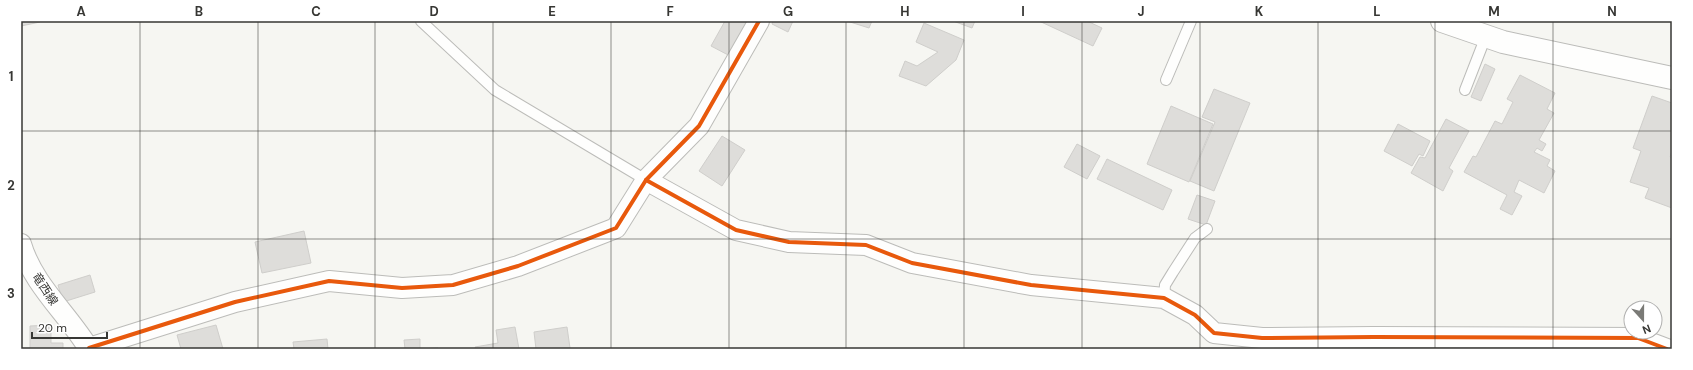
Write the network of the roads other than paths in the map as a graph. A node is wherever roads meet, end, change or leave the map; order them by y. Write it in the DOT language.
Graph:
graph roads {
  1 [pos="421,21"];
  2 [pos="759,21"];
  3 [pos="1191,21"];
  4 [pos="1442,21"];
  5 [pos="1486,36"];
  6 [pos="1672,78"];
  7 [pos="1166,80"];
  8 [pos="1464,90"];
  9 [pos="646,180"];
  10 [pos="1207,229"];
  11 [pos="21,244"];
  12 [pos="1164,298"];
  13 [pos="89,348"];
  14 [pos="1667,349"];
  1 -- 9 [label="lane"];
  2 -- 9 [label="street"];
  3 -- 7 [label="lane"];
  4 -- 5 [label="street"];
  5 -- 6 [label="street"];
  5 -- 8 [label="lane"];
  9 -- 12 [label="street"];
  9 -- 13 [label="street"];
  10 -- 12 [label="lane"];
  11 -- 13 [label="street, 竜西線"];
  12 -- 14 [label="street"];
}
